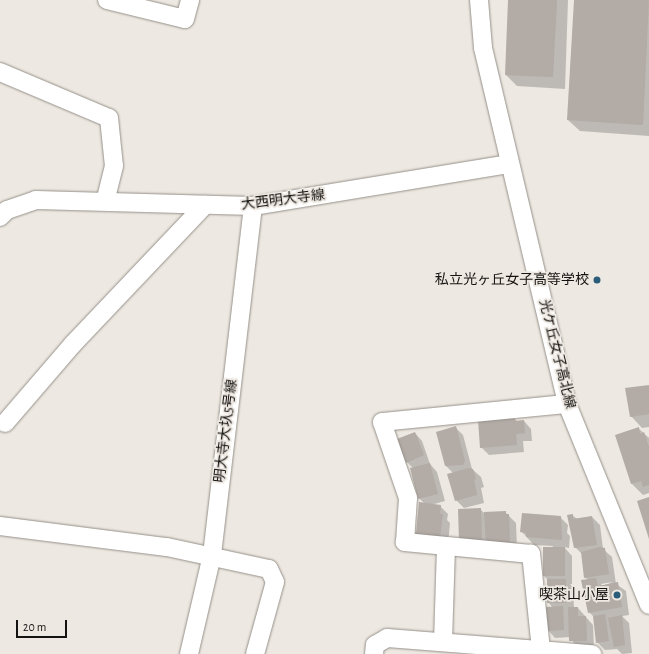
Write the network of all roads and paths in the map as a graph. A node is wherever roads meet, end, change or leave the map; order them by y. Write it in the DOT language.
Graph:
graph roads {
  1 [pos="108,0"];
  2 [pos="190,0"];
  3 [pos="479,0"];
  4 [pos="0,72"];
  5 [pos="510,164"];
  6 [pos="105,201"];
  7 [pos="205,205"];
  8 [pos="253,206"];
  9 [pos="2,211"];
  10 [pos="568,404"];
  11 [pos="5,423"];
  12 [pos="0,526"];
  13 [pos="446,548"];
  14 [pos="212,555"];
  15 [pos="649,605"];
  16 [pos="443,642"];
  17 [pos="541,650"];
  18 [pos="189,654"];
  19 [pos="255,654"];
  20 [pos="374,654"];
  21 [pos="592,654"];
  1 -- 2 [label="street"];
  3 -- 5 [label="street, 光ケ丘女子高北線"];
  4 -- 6 [label="street"];
  5 -- 8 [label="street, 大西明大寺線"];
  5 -- 10 [label="street, 光ケ丘女子高北線"];
  6 -- 7 [label="street, 大西明大寺線"];
  6 -- 9 [label="street, 大西明大寺線"];
  7 -- 8 [label="street, 大西明大寺線"];
  7 -- 11 [label="street"];
  8 -- 14 [label="street, 明大寺大圦5号線"];
  10 -- 13 [label="street"];
  10 -- 15 [label="street, 光ケ丘女子高北線"];
  12 -- 14 [label="street"];
  13 -- 16 [label="street"];
  13 -- 17 [label="street"];
  14 -- 18 [label="street, 明大寺大圦5号線"];
  14 -- 19 [label="street"];
  16 -- 17 [label="street"];
  16 -- 20 [label="street"];
  17 -- 21 [label="street"];
}
